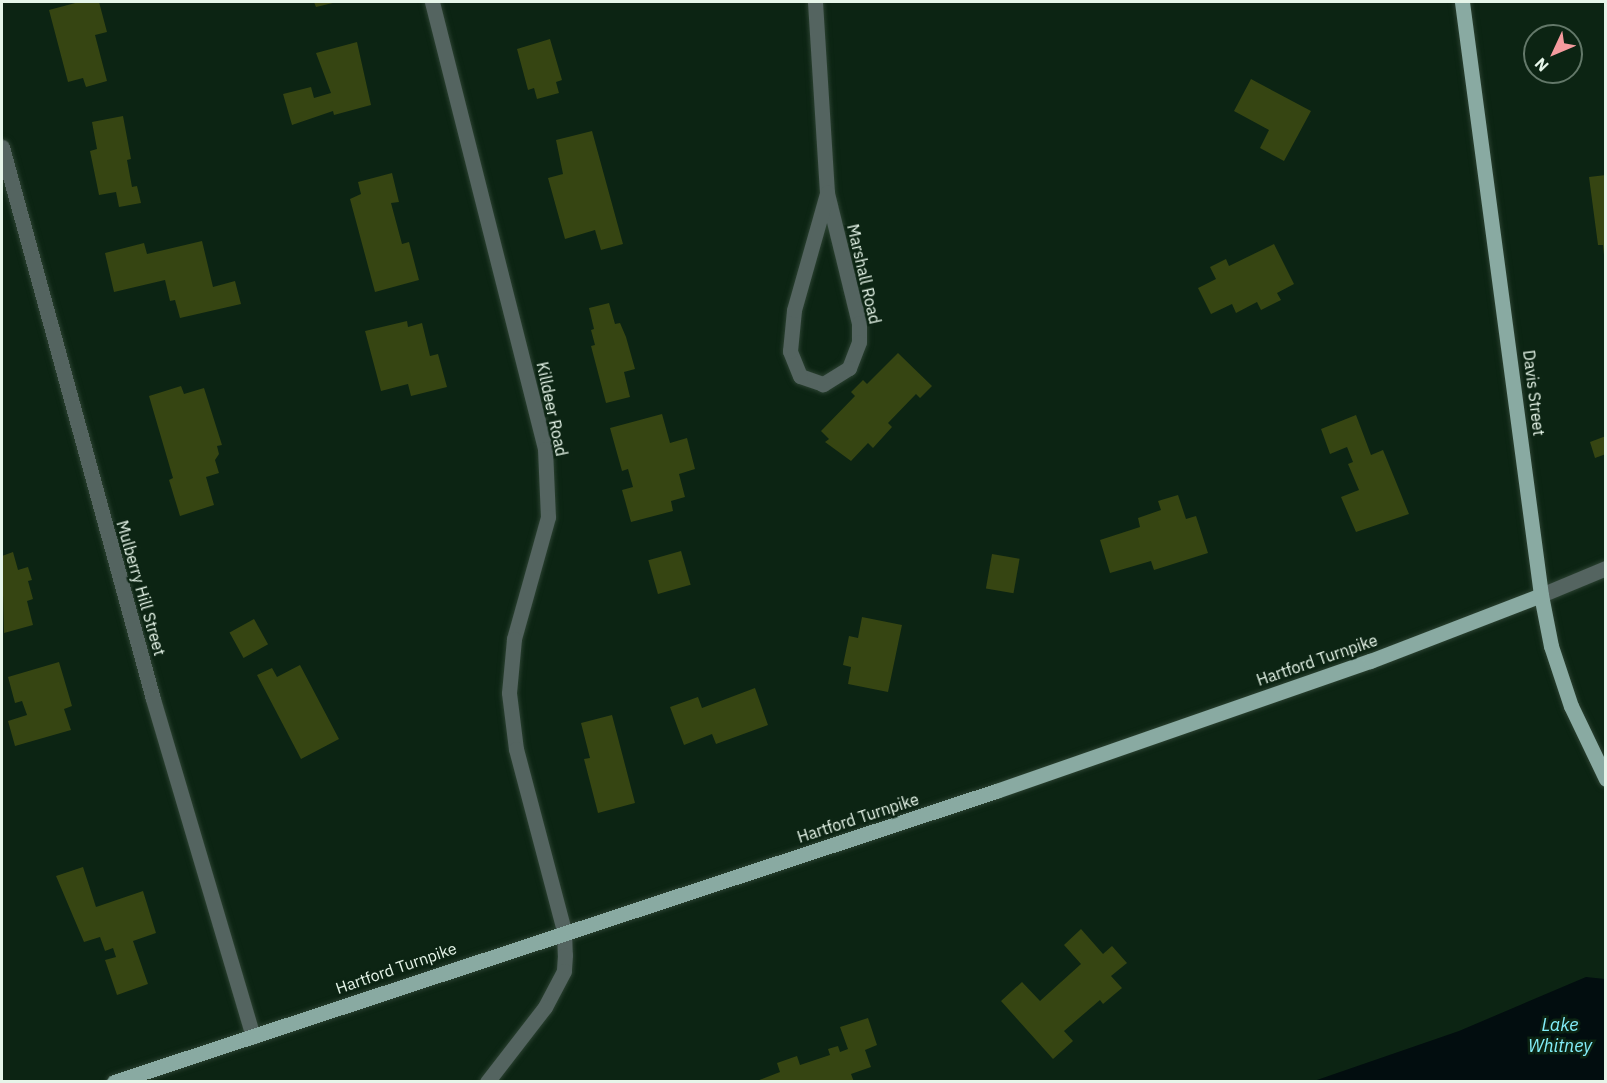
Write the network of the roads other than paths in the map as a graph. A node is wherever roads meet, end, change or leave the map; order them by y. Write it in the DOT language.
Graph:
graph roads {
  1 [pos="432,2"];
  2 [pos="815,2"];
  3 [pos="1462,2"];
  4 [pos="2,147"];
  5 [pos="827,193"];
  6 [pos="1605,568"];
  7 [pos="1541,595"];
  8 [pos="1605,779"];
  9 [pos="564,931"];
  10 [pos="254,1036"];
  11 [pos="114,1082"];
  12 [pos="487,1082"];
  1 -- 9 [label="street, Killdeer Road"];
  2 -- 5 [label="street, Marshall Road"];
  3 -- 7 [label="main road, Davis Street"];
  4 -- 10 [label="street, Mulberry Hill Street"];
  5 -- 5 [label="street, Marshall Road"];
  6 -- 7 [label="street, Hartford Turnpike"];
  7 -- 8 [label="main road, Davis Street"];
  7 -- 9 [label="main road, Hartford Turnpike"];
  9 -- 10 [label="main road, Hartford Turnpike"];
  9 -- 12 [label="street, Killdeer Road"];
  10 -- 11 [label="main road, Hartford Turnpike"];
}
